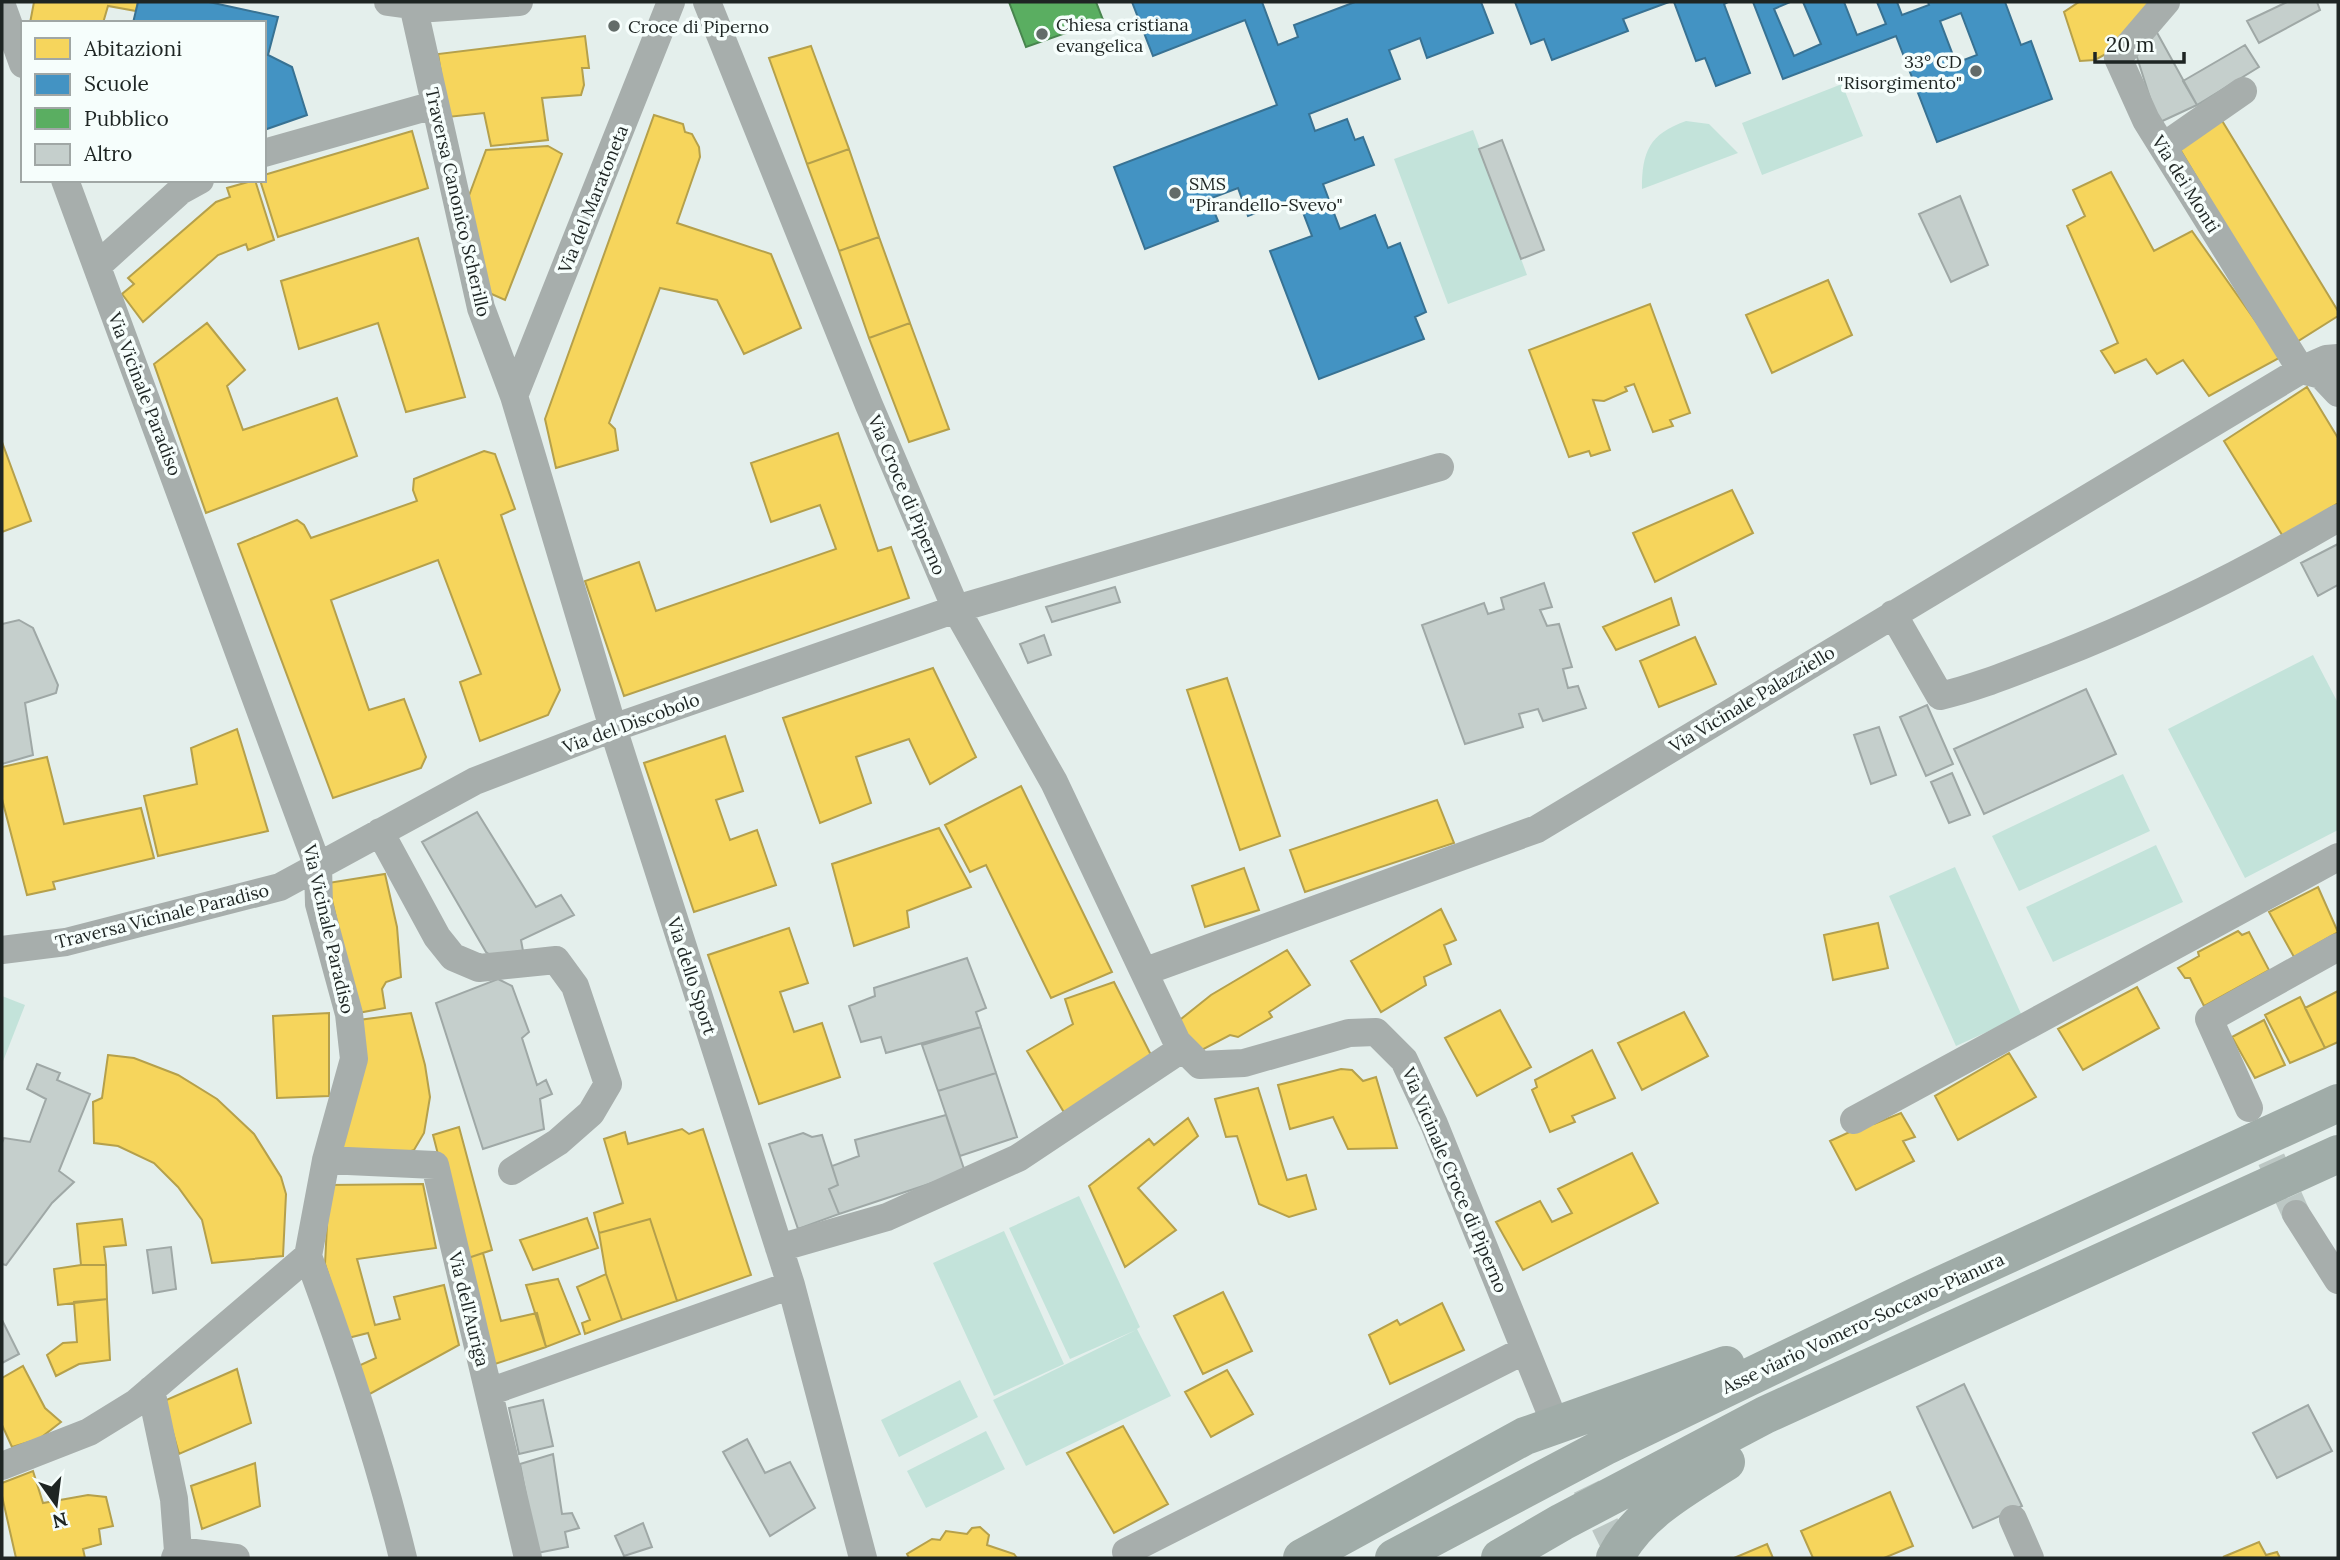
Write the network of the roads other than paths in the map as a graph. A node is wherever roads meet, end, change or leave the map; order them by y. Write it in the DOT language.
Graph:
graph roads {
  1 [pos="519,2"];
  2 [pos="671,2"];
  3 [pos="707,2"];
  4 [pos="2166,2"];
  5 [pos="400,3"];
  6 [pos="2,6"];
  7 [pos="21,58"];
  8 [pos="2243,91"];
  9 [pos="434,105"];
  10 [pos="2164,146"];
  11 [pos="266,152"];
  12 [pos="66,182"];
  13 [pos="196,182"];
  14 [pos="97,266"];
  15 [pos="2326,358"];
  16 [pos="2338,393"];
  17 [pos="514,396"];
  18 [pos="1440,467"];
  19 [pos="2338,518"];
  20 [pos="956,610"];
  21 [pos="1893,614"];
  22 [pos="613,728"];
  23 [pos="380,832"];
  24 [pos="2338,857"];
  25 [pos="318,867"];
  26 [pos="2338,947"];
  27 [pos="2,950"];
  28 [pos="1146,971"];
  29 [pos="1184,1048"];
  30 [pos="2338,1103"];
  31 [pos="2249,1108"];
  32 [pos="1854,1120"];
  33 [pos="2338,1154"];
  34 [pos="326,1160"];
  35 [pos="512,1171"];
  36 [pos="2296,1213"];
  37 [pos="779,1248"];
  38 [pos="308,1256"];
  39 [pos="2338,1280"];
  40 [pos="791,1285"];
  41 [pos="1915,1297"];
  42 [pos="1525,1350"];
  43 [pos="1899,1356"];
  44 [pos="151,1390"];
  45 [pos="489,1392"];
  46 [pos="1550,1411"];
  47 [pos="2,1466"];
  48 [pos="2013,1519"];
  49 [pos="1126,1552"];
  50 [pos="177,1555"];
  51 [pos="236,1558"];
  52 [pos="403,1558"];
  53 [pos="527,1558"];
  54 [pos="863,1558"];
  55 [pos="1302,1558"];
  56 [pos="1394,1558"];
  57 [pos="1500,1558"];
  58 [pos="1615,1558"];
  59 [pos="2030,1558"];
  1 -- 5 [label="street"];
  2 -- 17 [label="street, Via del Maratoneta"];
  3 -- 20 [label="street, Via Croce di Piperno"];
  4 -- 10 [label="street, Via dei Monti"];
  5 -- 9 [label="street, Traversa Canonico Scherillo"];
  6 -- 7 [label="street"];
  8 -- 10 [label="street"];
  9 -- 11 [label="street"];
  9 -- 17 [label="street, Traversa Canonico Scherillo"];
  10 -- 15 [label="street, Via dei Monti"];
  12 -- 14 [label="street, Via Vicinale Paradiso"];
  13 -- 14 [label="street"];
  14 -- 25 [label="street, Via Vicinale Paradiso"];
  15 -- 16 [label="street"];
  15 -- 21 [label="street, Via Vicinale Palazziello"];
  17 -- 22 [label="street, Via dello Sport"];
  18 -- 20 [label="street, Via del Discobolo"];
  19 -- 21 [label="street"];
  20 -- 22 [label="street, Via del Discobolo"];
  20 -- 28 [label="street, Via Croce di Piperno"];
  21 -- 28 [label="street, Via Vicinale Palazziello"];
  22 -- 23 [label="street, Via del Discobolo"];
  22 -- 37 [label="street, Via dello Sport"];
  23 -- 25 [label="street, Via del Discobolo"];
  23 -- 35 [label="street"];
  24 -- 32 [label="street"];
  25 -- 27 [label="street, Traversa Vicinale Paradiso"];
  25 -- 34 [label="street, Via Vicinale Paradiso"];
  26 -- 31 [label="street"];
  28 -- 29 [label="street, Via Vicinale Croce di Piperno"];
  29 -- 37 [label="street"];
  29 -- 42 [label="street, Via Vicinale Croce di Piperno"];
  30 -- 41 [label="highway, Asse viario Vomero-Soccavo-Pianura, bridge"];
  33 -- 43 [label="highway, bridge"];
  34 -- 38 [label="street, Via Vicinale Paradiso"];
  34 -- 45 [label="street, Via dell'Auriga"];
  36 -- 39 [label="street"];
  37 -- 40 [label="street, Via dello Sport"];
  38 -- 44 [label="street"];
  38 -- 52 [label="street"];
  40 -- 45 [label="street"];
  40 -- 54 [label="street, Via dello Sport"];
  41 -- 55 [label="highway, bridge"];
  41 -- 56 [label="highway, Asse viario Vomero-Soccavo-Pianura, bridge"];
  42 -- 46 [label="street, Via Vicinale Croce di Piperno"];
  42 -- 49 [label="street"];
  43 -- 57 [label="highway, bridge"];
  43 -- 58 [label="highway, bridge"];
  44 -- 47 [label="street"];
  44 -- 50 [label="street"];
  45 -- 53 [label="street, Via dell'Auriga"];
  48 -- 59 [label="street"];
  50 -- 51 [label="street"];
}
